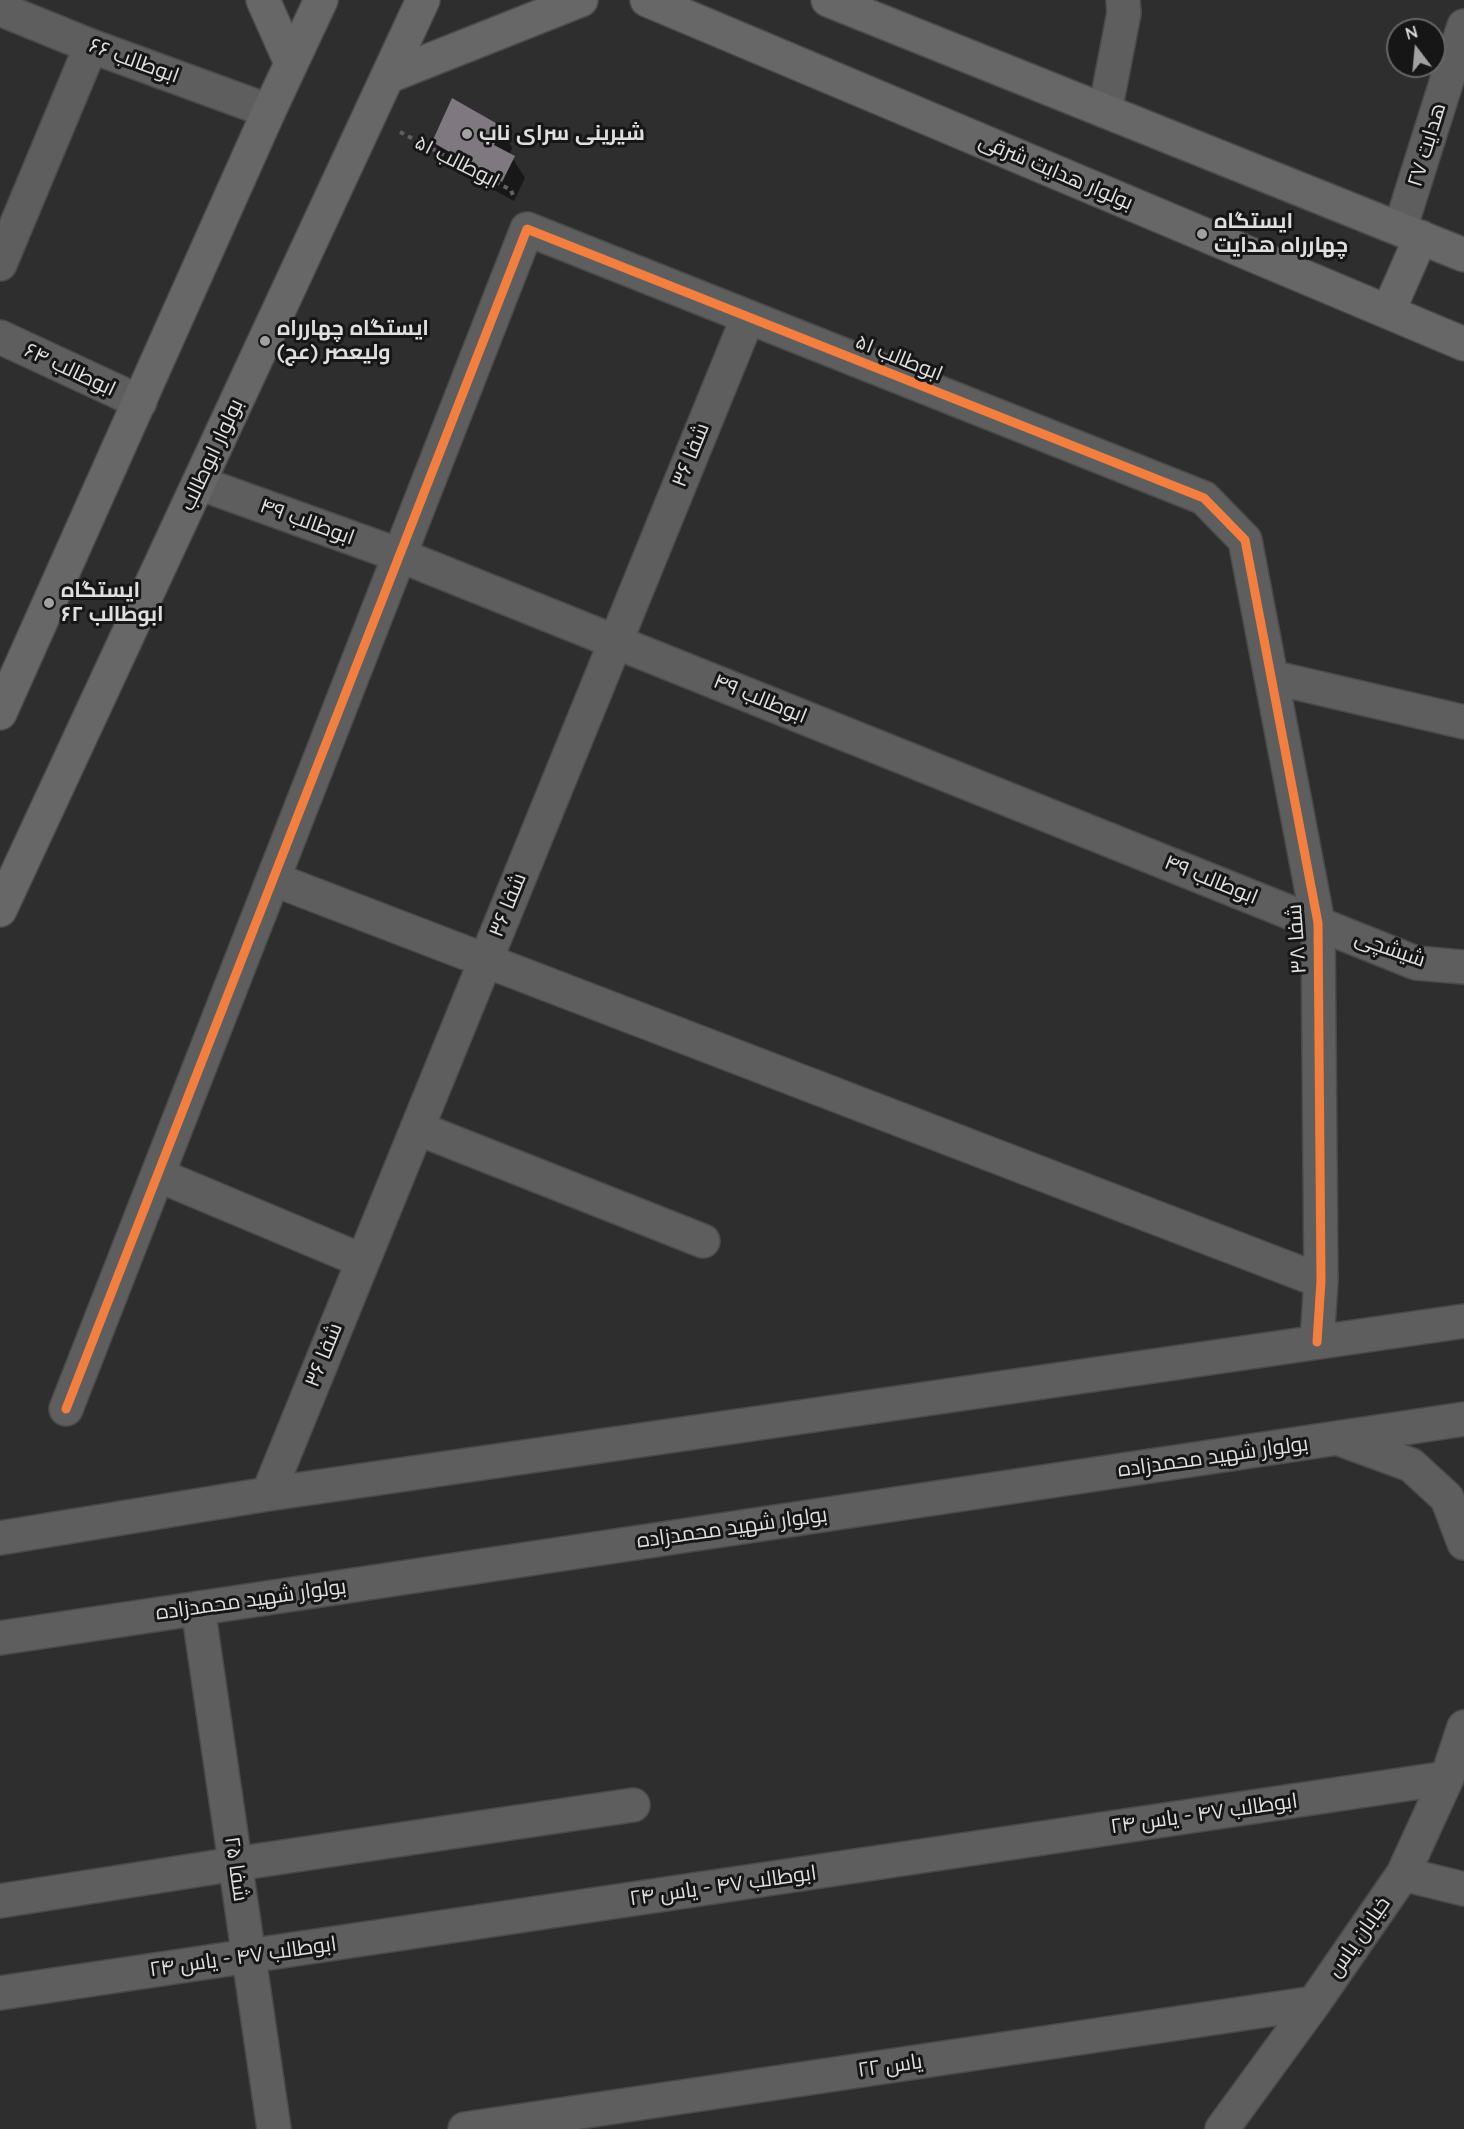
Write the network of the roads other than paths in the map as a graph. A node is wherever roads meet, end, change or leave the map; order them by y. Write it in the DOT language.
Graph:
graph roads {
  1 [pos="263,0"];
  2 [pos="321,0"];
  3 [pos="423,0"];
  4 [pos="581,0"];
  5 [pos="647,0"];
  6 [pos="828,0"];
  7 [pos="1123,0"];
  8 [pos="0,9"];
  9 [pos="1464,26"];
  10 [pos="91,46"];
  11 [pos="291,63"];
  12 [pos="387,77"];
  13 [pos="269,111"];
  14 [pos="1105,111"];
  15 [pos="1411,233"];
  16 [pos="1464,255"];
  17 [pos="0,264"];
  18 [pos="1388,312"];
  19 [pos="748,316"];
  20 [pos="0,337"];
  21 [pos="1464,344"];
  22 [pos="140,402"];
  23 [pos="199,483"];
  24 [pos="1245,540"];
  25 [pos="399,555"];
  26 [pos="615,642"];
  27 [pos="1272,677"];
  28 [pos="1,709"];
  29 [pos="1464,722"];
  30 [pos="273,879"];
  31 [pos="0,910"];
  32 [pos="1318,923"];
  33 [pos="485,961"];
  34 [pos="1464,967"];
  35 [pos="417,1128"];
  36 [pos="158,1175"];
  37 [pos="702,1241"];
  38 [pos="363,1261"];
  39 [pos="1321,1281"];
  40 [pos="1464,1321"];
  41 [pos="1317,1342"];
  42 [pos="66,1409"];
  43 [pos="1464,1419"];
  44 [pos="1338,1438"];
  45 [pos="268,1494"];
  46 [pos="0,1538"];
  47 [pos="1464,1543"];
  48 [pos="198,1608"];
  49 [pos="0,1638"];
  50 [pos="1464,1727"];
  51 [pos="1447,1778"];
  52 [pos="633,1805"];
  53 [pos="235,1864"];
  54 [pos="1403,1874"];
  55 [pos="1464,1889"];
  56 [pos="0,1901"];
  57 [pos="249,1956"];
  58 [pos="0,1993"];
  59 [pos="1314,2003"];
  60 [pos="274,2129"];
  61 [pos="465,2129"];
  62 [pos="1222,2129"];
  1 -- 11 [label="main road"];
  2 -- 11 [label="main road"];
  3 -- 12 [label="main road, بولوار ابوطالب"];
  4 -- 12 [label="main road"];
  5 -- 18 [label="main road, بولوار هدایت شرقی"];
  6 -- 14 [label="main road"];
  7 -- 14 [label="street"];
  8 -- 10 [label="street, ابوطالب ۶۶"];
  9 -- 15 [label="street, هدایت ۲۷"];
  10 -- 13 [label="street, ابوطالب ۶۶"];
  10 -- 17 [label="street"];
  11 -- 13 [label="main road"];
  12 -- 23 [label="main road, بولوار ابوطالب"];
  13 -- 22 [label="main road"];
  14 -- 15 [label="main road"];
  15 -- 16 [label="main road"];
  15 -- 18 [label="main road"];
  18 -- 21 [label="main road, بولوار هدایت شرقی"];
  19 -- 24 [label="street, ابوطالب ۵۱"];
  19 -- 25 [label="street, ابوطالب ۵۱"];
  19 -- 26 [label="street, شفا ۳۶"];
  20 -- 22 [label="street, ابوطالب ۶۴"];
  22 -- 28 [label="main road"];
  23 -- 25 [label="street, ابوطالب ۴۹"];
  23 -- 31 [label="main road, بولوار ابوطالب"];
  24 -- 27 [label="street, شفا ۳۸"];
  25 -- 26 [label="street, ابوطالب ۴۹"];
  25 -- 30 [label="street"];
  26 -- 32 [label="street, ابوطالب ۴۹"];
  26 -- 33 [label="street, شفا ۳۶"];
  27 -- 29 [label="street"];
  27 -- 32 [label="street, شفا ۳۸"];
  30 -- 33 [label="street"];
  30 -- 36 [label="street"];
  32 -- 34 [label="street, شیشچی"];
  32 -- 39 [label="street, شفا ۳۸"];
  33 -- 35 [label="street, شفا ۳۶"];
  33 -- 39 [label="street"];
  35 -- 37 [label="street"];
  35 -- 38 [label="street, شفا ۳۶"];
  36 -- 38 [label="street"];
  36 -- 42 [label="street"];
  38 -- 45 [label="street, شفا ۳۶"];
  39 -- 41 [label="street, شفا ۳۸"];
  40 -- 41 [label="street"];
  41 -- 45 [label="street"];
  43 -- 44 [label="street, بولوار شهید محمدزاده"];
  44 -- 47 [label="street"];
  44 -- 48 [label="street, بولوار شهید محمدزاده"];
  45 -- 46 [label="street"];
  48 -- 49 [label="street, بولوار شهید محمدزاده"];
  48 -- 53 [label="street, شفا ۲۵"];
  50 -- 51 [label="street, خیابان یاس"];
  51 -- 54 [label="street, خیابان یاس"];
  51 -- 57 [label="street, ابوطالب ۴۷ - یاس ۲۴"];
  52 -- 53 [label="street"];
  53 -- 56 [label="street"];
  53 -- 57 [label="street, شفا ۲۵"];
  54 -- 55 [label="street"];
  54 -- 59 [label="street, خیابان یاس"];
  57 -- 58 [label="street, ابوطالب ۴۷ - یاس ۲۴"];
  57 -- 60 [label="street, شفا ۲۵"];
  59 -- 61 [label="street, یاس ۲۲"];
  59 -- 62 [label="street, خیابان یاس"];
}
